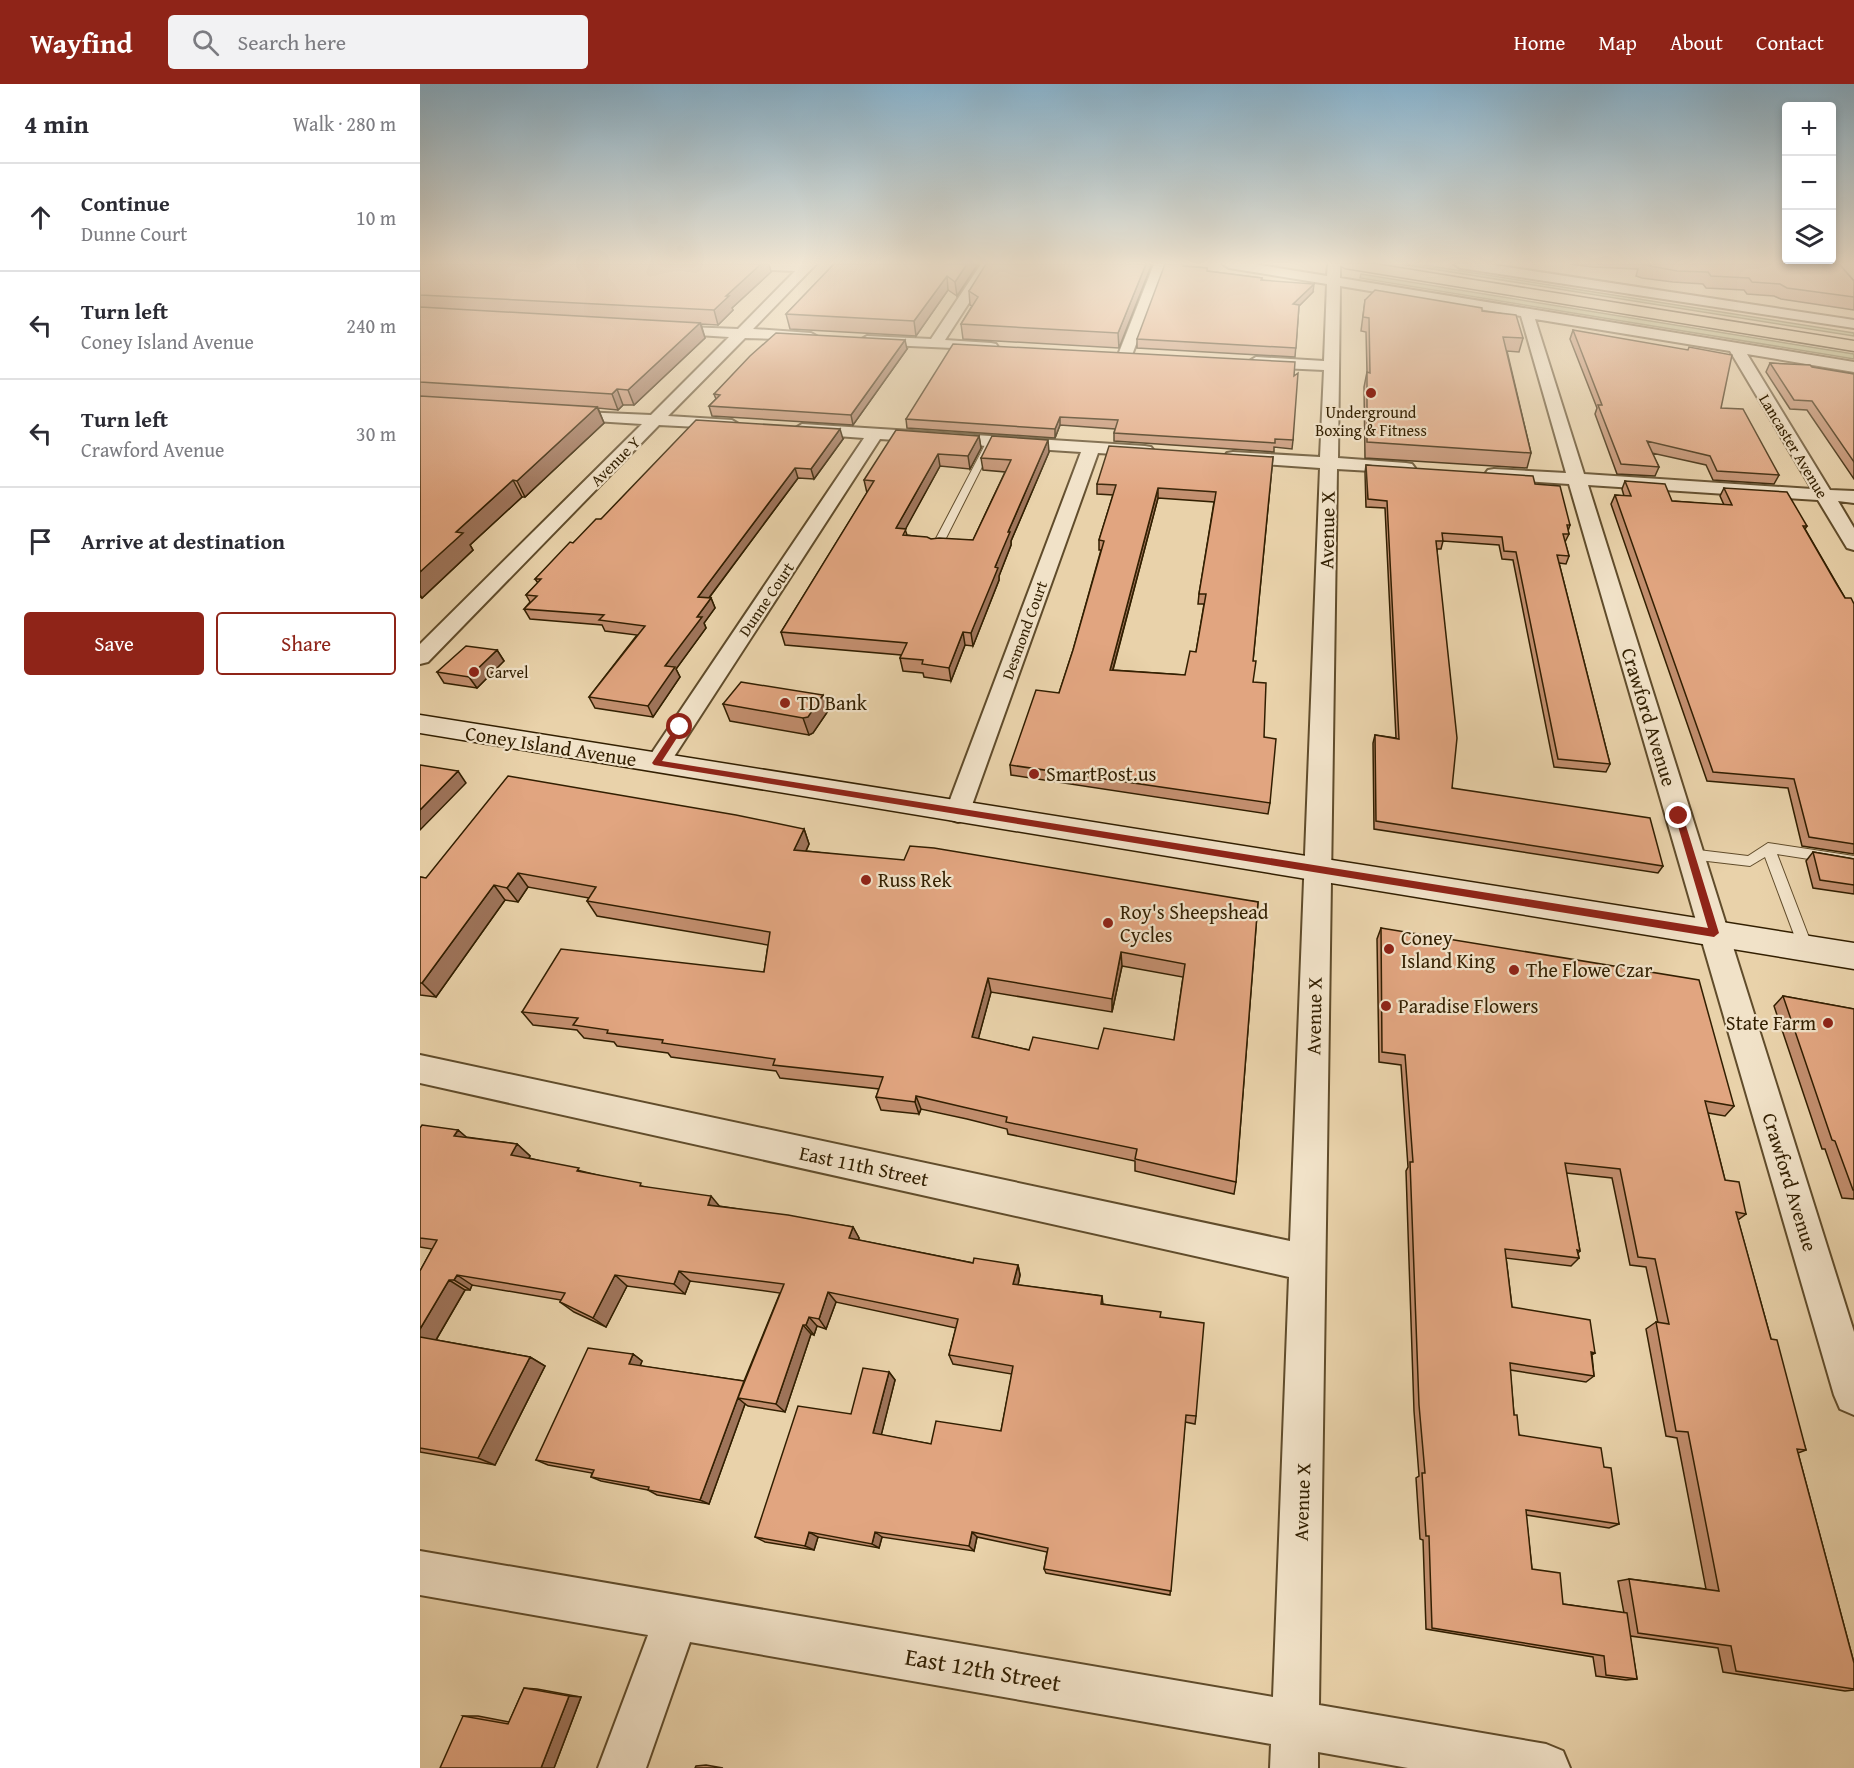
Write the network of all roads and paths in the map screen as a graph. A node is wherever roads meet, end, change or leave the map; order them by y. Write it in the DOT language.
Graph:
graph roads {
  1 [pos="733,343"];
  2 [pos="912,343"];
  3 [pos="1130,343"];
  4 [pos="1333,343"];
  5 [pos="1536,343"];
  6 [pos="1702,343"];
  7 [pos="1831,343"];
  8 [pos="935,344"];
  9 [pos="1854,346"];
  10 [pos="1006,348"];
  11 [pos="1735,348"];
  12 [pos="1125,355"];
  13 [pos="1241,361"];
  14 [pos="1332,366"];
  15 [pos="1854,367"];
  16 [pos="551,413"];
  17 [pos="656,420"];
  18 [pos="748,426"];
  19 [pos="783,428"];
  20 [pos="875,434"];
  21 [pos="991,441"];
  22 [pos="1091,448"];
  23 [pos="1162,452"];
  24 [pos="1221,456"];
  25 [pos="1329,464"];
  26 [pos="1426,470"];
  27 [pos="1473,472"];
  28 [pos="1577,479"];
  29 [pos="1824,495"];
  30 [pos="1854,497"];
  31 [pos="1854,544"];
  32 [pos="936,548"];
  33 [pos="420,657"];
  34 [pos="420,724"];
  35 [pos="657,763"];
  36 [pos="958,813"];
  37 [pos="1768,848"];
  38 [pos="1690,854"];
  39 [pos="1854,861"];
  40 [pos="1318,869"];
  41 [pos="1714,933"];
  42 [pos="1806,948"];
  43 [pos="1854,956"];
  44 [pos="420,1069"];
  45 [pos="1308,1263"];
  46 [pos="1854,1395"];
  47 [pos="420,1572"];
  48 [pos="677,1616"];
  49 [pos="1295,1724"];
  50 [pos="622,1768"];
  51 [pos="1294,1768"];
  52 [pos="1546,1768"];
  1 -- 17 [label="street, Avenue Y"];
  2 -- 8 [label="street"];
  3 -- 12 [label="street"];
  4 -- 14 [label="street, Avenue X"];
  5 -- 28 [label="street, Crawford Avenue"];
  6 -- 11 [label="street"];
  7 -- 9 [label="main road"];
  8 -- 10 [label="street"];
  11 -- 15 [label="street"];
  11 -- 29 [label="street, Lancaster Avenue"];
  13 -- 14 [label="street"];
  14 -- 25 [label="street, Avenue X"];
  16 -- 17 [label="street"];
  17 -- 18 [label="street"];
  17 -- 33 [label="street, Avenue Y"];
  19 -- 20 [label="street"];
  20 -- 21 [label="street"];
  20 -- 35 [label="street, Dunne Court"];
  21 -- 22 [label="street"];
  21 -- 32 [label="lane"];
  22 -- 23 [label="street"];
  22 -- 36 [label="street, Desmond Court"];
  24 -- 25 [label="street"];
  25 -- 26 [label="street"];
  25 -- 40 [label="street, Avenue X"];
  27 -- 28 [label="street"];
  28 -- 29 [label="street"];
  28 -- 38 [label="street, Crawford Avenue"];
  29 -- 30 [label="street"];
  29 -- 31 [label="street, Lancaster Avenue"];
  34 -- 35 [label="main road, Coney Island Avenue"];
  35 -- 36 [label="main road, Coney Island Avenue"];
  36 -- 40 [label="main road, Coney Island Avenue"];
  37 -- 38 [label="lane"];
  37 -- 39 [label="lane"];
  37 -- 42 [label="lane"];
  38 -- 41 [label="street, Crawford Avenue"];
  40 -- 41 [label="main road, Coney Island Avenue"];
  40 -- 45 [label="street, Avenue X"];
  41 -- 42 [label="main road, Coney Island Avenue"];
  41 -- 46 [label="street, Crawford Avenue"];
  42 -- 43 [label="main road, Coney Island Avenue"];
  44 -- 45 [label="street, East 11th Street"];
  45 -- 49 [label="street, Avenue X"];
  47 -- 48 [label="street, East 12th Street"];
  48 -- 49 [label="street, East 12th Street"];
  48 -- 50 [label="street"];
  49 -- 51 [label="street, Avenue X"];
  49 -- 52 [label="street, East 12th Street"];
}
